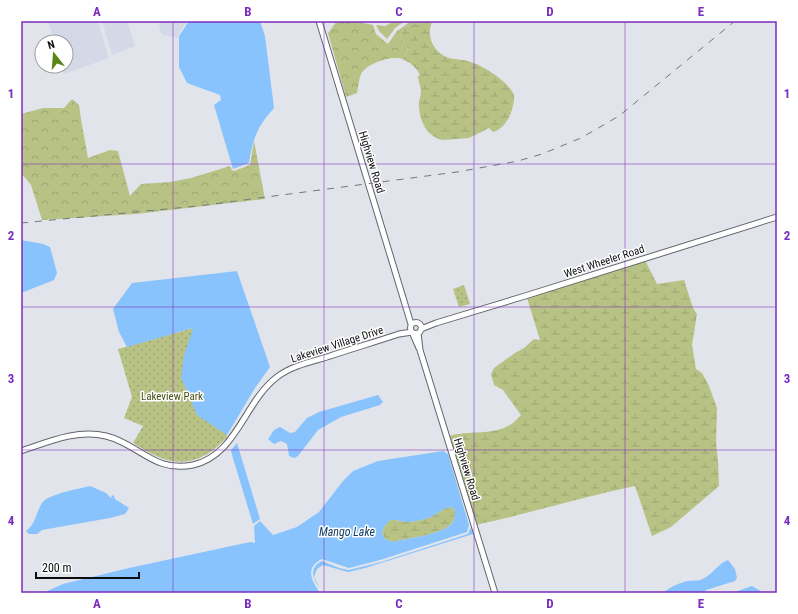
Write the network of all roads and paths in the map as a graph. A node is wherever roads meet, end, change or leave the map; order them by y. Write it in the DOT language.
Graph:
graph roads {
  1 [pos="319,21"];
  2 [pos="777,217"];
  3 [pos="408,309"];
  4 [pos="418,322"];
  5 [pos="436,323"];
  6 [pos="411,325"];
  7 [pos="416,332"];
  8 [pos="399,334"];
  9 [pos="21,451"];
  10 [pos="496,593"];
  1 -- 3 [label="street, Highview Road"];
  2 -- 5 [label="street, West Wheeler Road"];
  3 -- 4 [label="street, Highview Road"];
  3 -- 6 [label="street, Highview Road"];
  4 -- 5 [label="street, West Wheeler Road"];
  4 -- 6 [label="street, Lakeview Village Drive"];
  4 -- 7 [label="street, Highview Road"];
  5 -- 7 [label="street, West Wheeler Road"];
  6 -- 7 [label="street, Highview Road"];
  6 -- 8 [label="street, Lakeview Village Drive"];
  7 -- 8 [label="street, Lakeview Village Drive"];
  7 -- 10 [label="street, Highview Road"];
  8 -- 9 [label="street, Lakeview Village Drive"];
}
